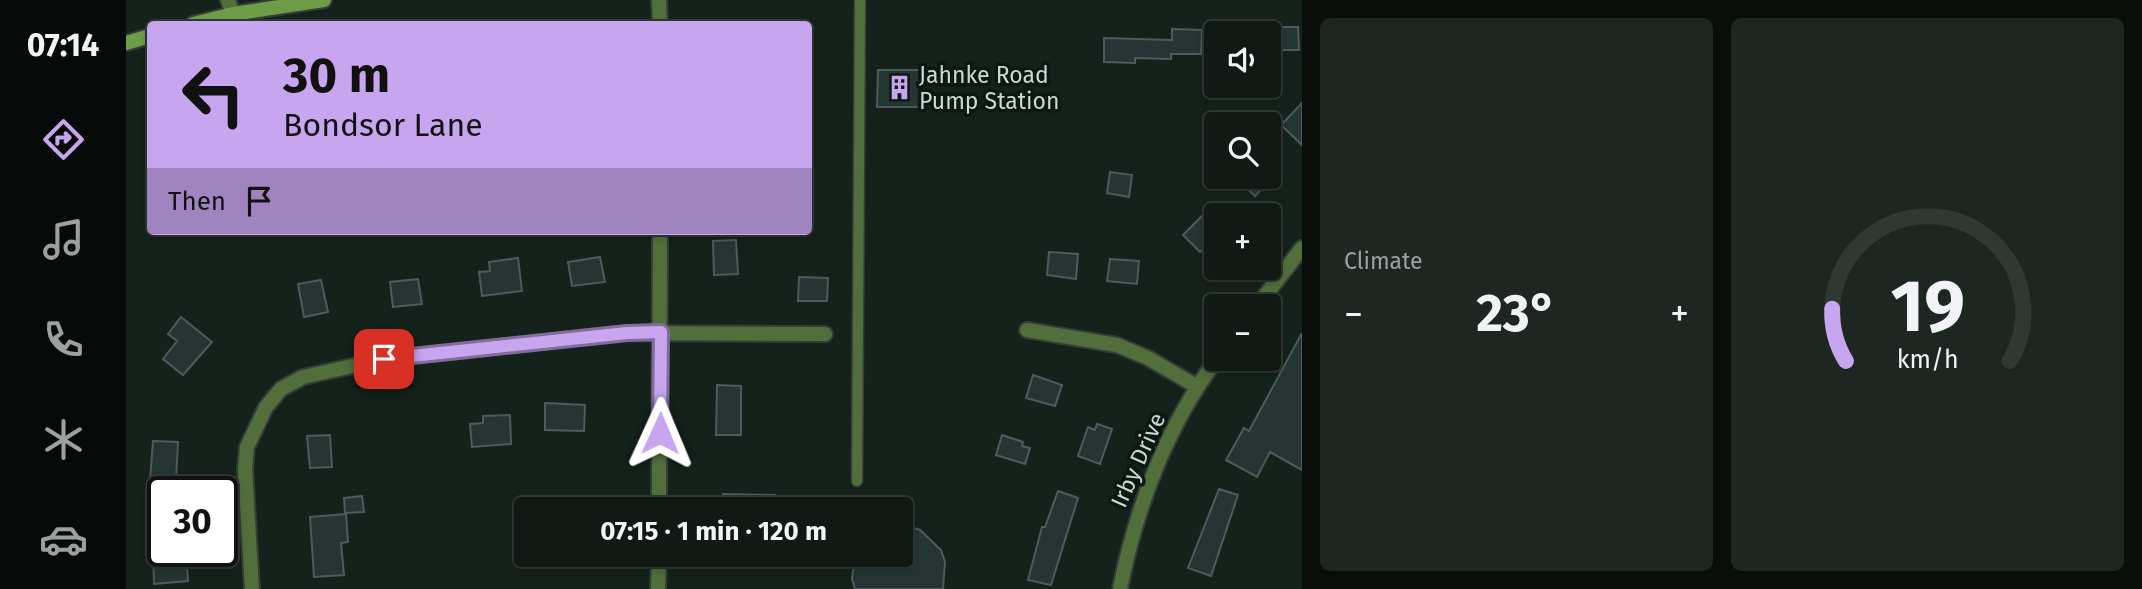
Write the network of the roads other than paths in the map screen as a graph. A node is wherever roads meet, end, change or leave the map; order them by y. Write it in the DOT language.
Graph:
graph roads {
  1 [pos="324,0"];
  2 [pos="660,0"];
  3 [pos="860,0"];
  4 [pos="231,7"];
  5 [pos="200,21"];
  6 [pos="660,21"];
  7 [pos="147,37"];
  8 [pos="126,43"];
  9 [pos="660,235"];
  10 [pos="1302,248"];
  11 [pos="1266,294"];
  12 [pos="1027,330"];
  13 [pos="661,332"];
  14 [pos="825,334"];
  15 [pos="1208,371"];
  16 [pos="1196,386"];
  17 [pos="858,481"];
  18 [pos="659,497"];
  19 [pos="659,567"];
  20 [pos="252,589"];
  21 [pos="658,589"];
  22 [pos="1120,589"];
  1 -- 4 [label="main road"];
  2 -- 6 [label="street"];
  3 -- 17 [label="lane"];
  4 -- 5 [label="main road"];
  7 -- 8 [label="main road"];
  9 -- 13 [label="street"];
  10 -- 11 [label="street"];
  12 -- 16 [label="street"];
  13 -- 14 [label="street"];
  13 -- 18 [label="street"];
  13 -- 20 [label="street"];
  15 -- 16 [label="street, Irby Drive"];
  16 -- 22 [label="street, Irby Drive"];
  19 -- 21 [label="street"];
}
